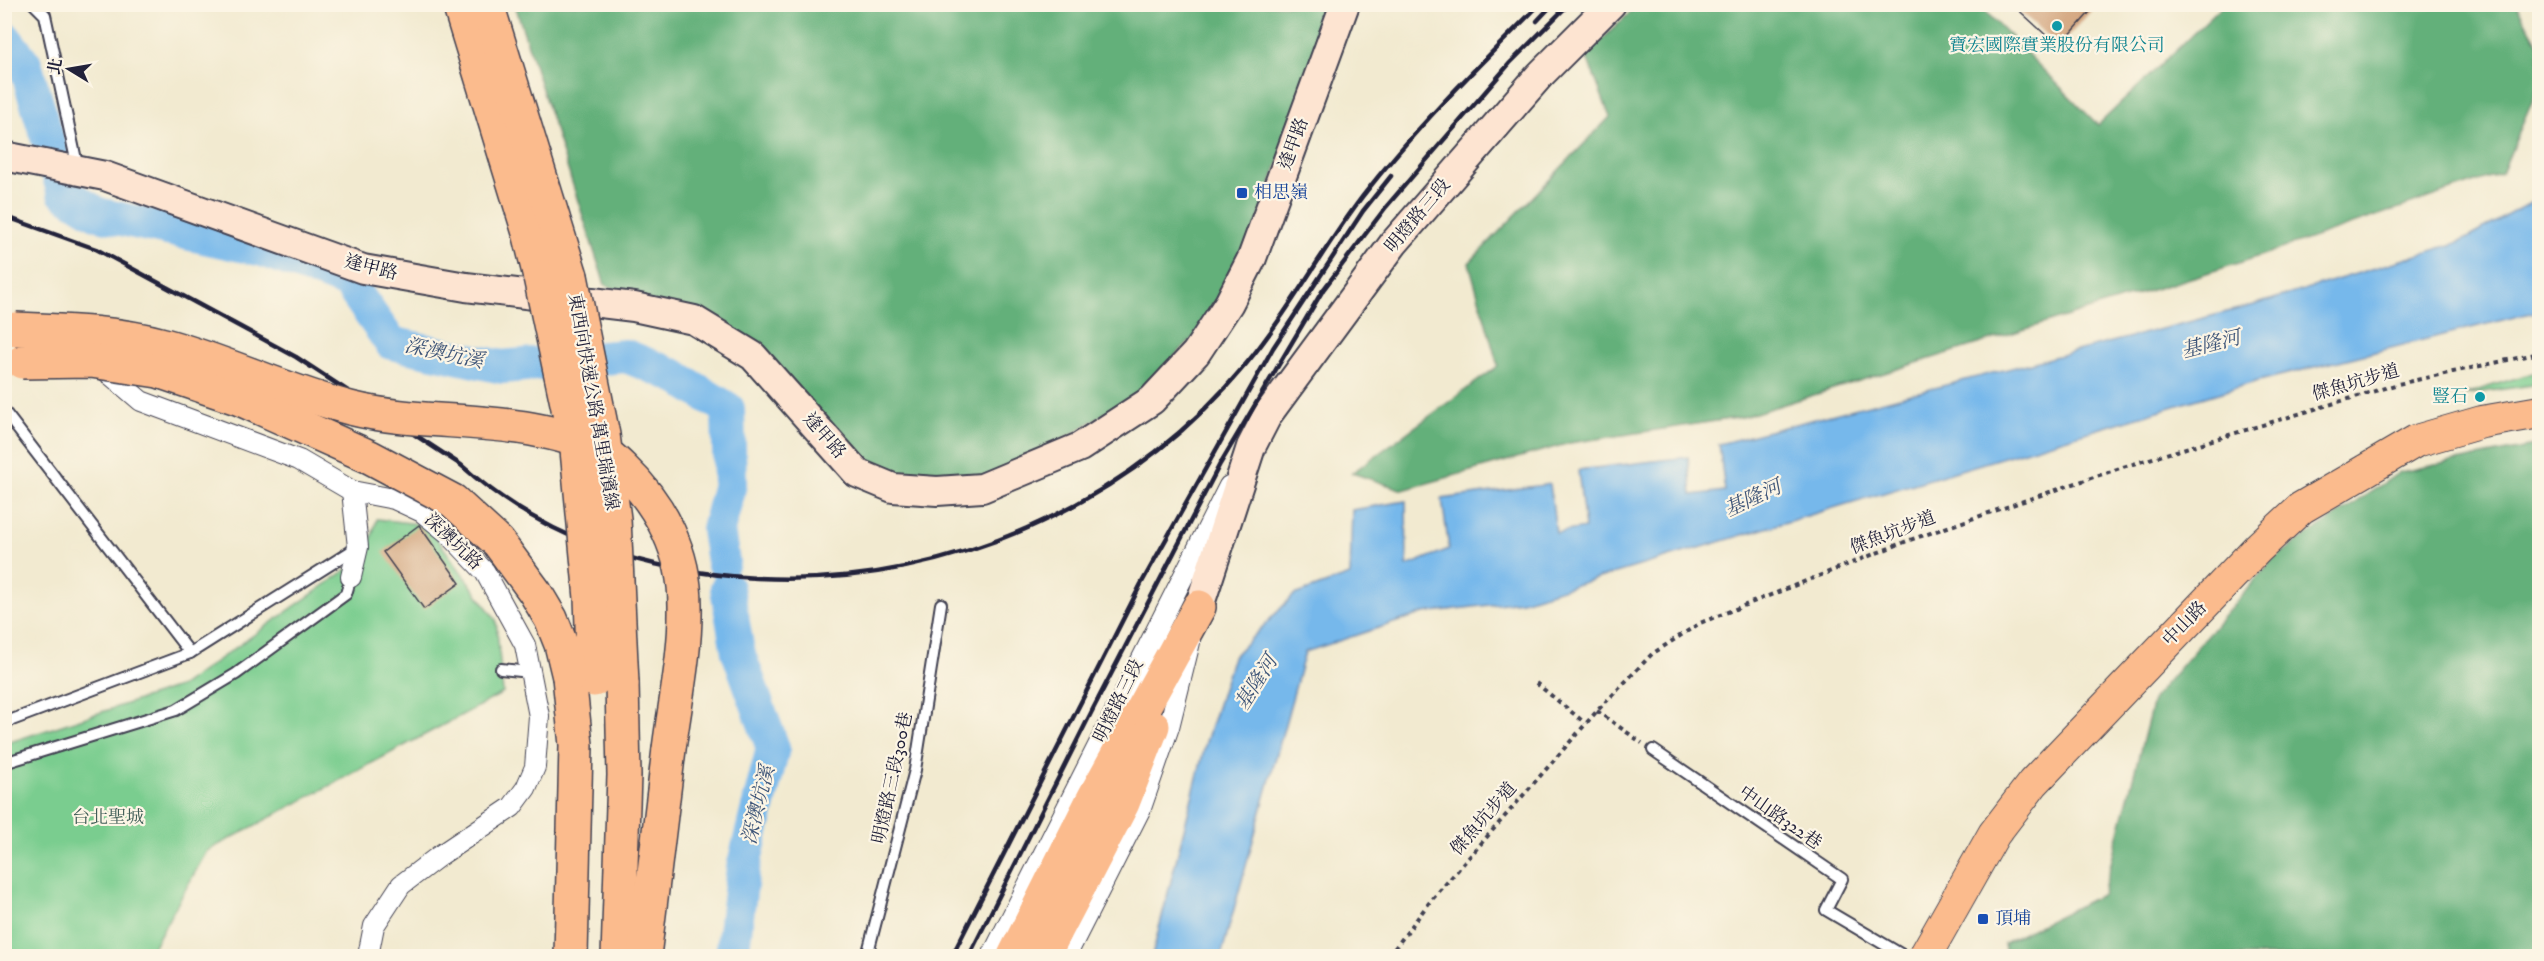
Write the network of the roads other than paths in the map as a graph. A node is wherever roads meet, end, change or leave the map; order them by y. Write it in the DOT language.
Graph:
graph roads {
  1 [pos="34,4"];
  2 [pos="459,4"];
  3 [pos="488,4"];
  4 [pos="1345,4"];
  5 [pos="1611,4"];
  6 [pos="18,159"];
  7 [pos="73,168"];
  8 [pos="555,276"];
  9 [pos="4,314"];
  10 [pos="4,330"];
  11 [pos="4,365"];
  12 [pos="4,411"];
  13 [pos="2540,412"];
  14 [pos="1251,447"];
  15 [pos="352,491"];
  16 [pos="358,547"];
  17 [pos="351,577"];
  18 [pos="941,604"];
  19 [pos="1199,607"];
  20 [pos="190,653"];
  21 [pos="501,669"];
  22 [pos="530,672"];
  23 [pos="595,680"];
  24 [pos="4,723"];
  25 [pos="1653,750"];
  26 [pos="4,763"];
  27 [pos="368,957"];
  28 [pos="571,957"];
  29 [pos="590,957"];
  30 [pos="618,957"];
  31 [pos="644,957"];
  32 [pos="867,957"];
  33 [pos="992,957"];
  34 [pos="1014,957"];
  35 [pos="1043,957"];
  36 [pos="1066,957"];
  37 [pos="1904,957"];
  38 [pos="1925,957"];
  1 -- 7 [label="lane"];
  2 -- 8 [label="highway, 東西向快速公路 萬里瑞濱線"];
  3 -- 8 [label="highway, 東西向快速公路 萬里瑞濱線"];
  4 -- 7 [label="main road, 逢甲路"];
  5 -- 14 [label="main road, 明燈路三段"];
  6 -- 7 [label="main road, 逢甲路"];
  8 -- 23 [label="highway, 東西向快速公路 萬里瑞濱線, bridge"];
  9 -- 15 [label="street, 深澳坑路"];
  10 -- 31 [label="highway, bridge"];
  11 -- 23 [label="highway, bridge"];
  12 -- 20 [label="lane"];
  13 -- 38 [label="main road, 中山路"];
  14 -- 19 [label="main road, 明燈路三段"];
  14 -- 33 [label="street, 明燈路三段"];
  15 -- 16 [label="street"];
  15 -- 22 [label="street, 深澳坑路"];
  16 -- 17 [label="street"];
  16 -- 20 [label="lane"];
  17 -- 26 [label="lane"];
  18 -- 32 [label="lane, 明燈路三段300巷"];
  19 -- 34 [label="highway"];
  19 -- 35 [label="highway"];
  19 -- 36 [label="street, 明燈路三段"];
  20 -- 24 [label="lane"];
  21 -- 22 [label="lane"];
  22 -- 27 [label="street, 深澳坑路"];
  23 -- 28 [label="highway"];
  23 -- 29 [label="highway, 東西向快速公路 萬里瑞濱線"];
  23 -- 30 [label="highway, 東西向快速公路 萬里瑞濱線"];
  25 -- 37 [label="lane, 中山路322巷"];
}
